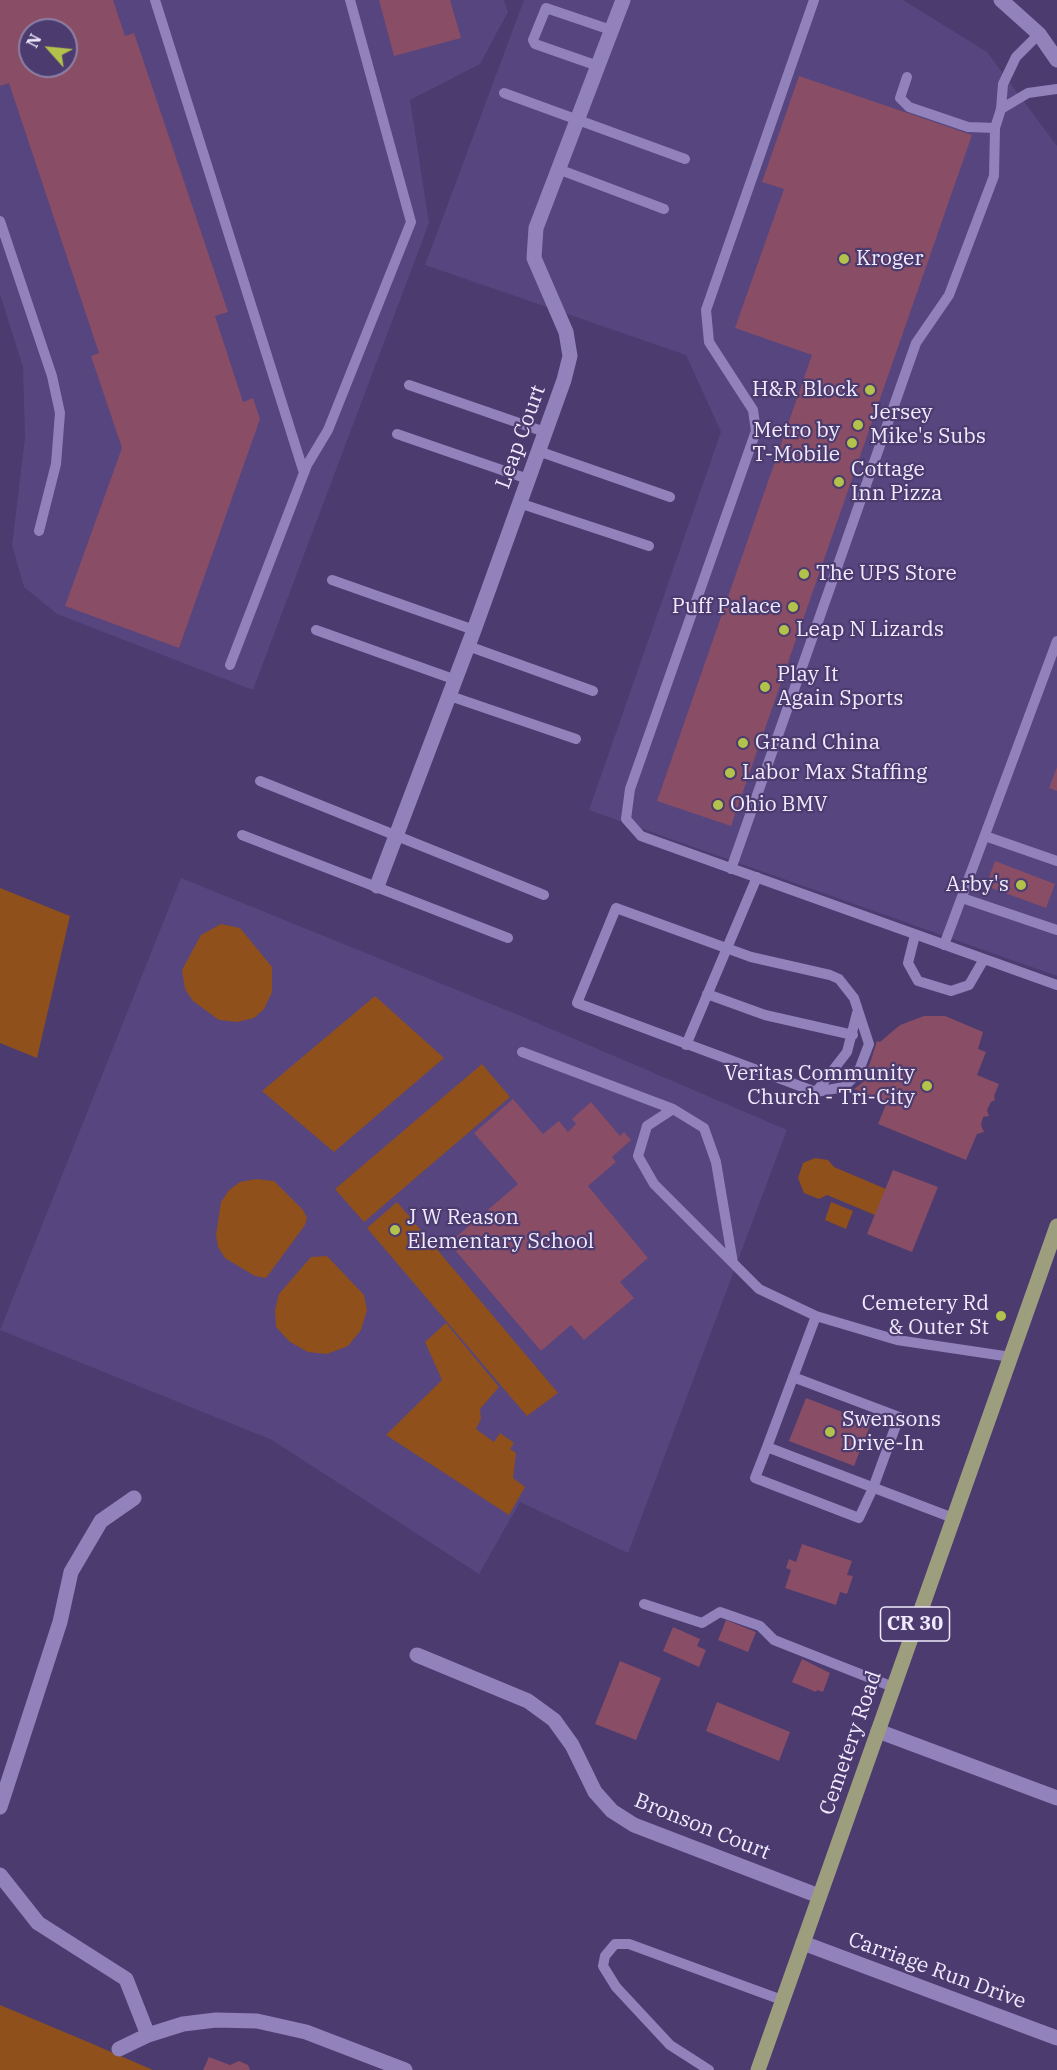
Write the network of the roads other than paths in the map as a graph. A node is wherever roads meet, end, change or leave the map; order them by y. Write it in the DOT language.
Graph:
graph roads {
  1 [pos="154,0"];
  2 [pos="350,0"];
  3 [pos="623,0"];
  4 [pos="814,0"];
  5 [pos="1001,0"];
  6 [pos="611,30"];
  7 [pos="1039,34"];
  8 [pos="1056,56"];
  9 [pos="598,66"];
  10 [pos="907,77"];
  11 [pos="1057,89"];
  12 [pos="504,93"];
  13 [pos="1001,109"];
  14 [pos="577,120"];
  15 [pos="995,128"];
  16 [pos="685,159"];
  17 [pos="558,169"];
  18 [pos="664,209"];
  19 [pos="0,221"];
  20 [pos="409,385"];
  21 [pos="545,432"];
  22 [pos="397,434"];
  23 [pos="538,451"];
  24 [pos="304,473"];
  25 [pos="528,479"];
  26 [pos="670,497"];
  27 [pos="519,503"];
  28 [pos="39,531"];
  29 [pos="649,546"];
  30 [pos="332,580"];
  31 [pos="316,630"];
  32 [pos="474,630"];
  33 [pos="1057,641"];
  34 [pos="468,646"];
  35 [pos="230,664"];
  36 [pos="456,680"];
  37 [pos="592,691"];
  38 [pos="450,696"];
  39 [pos="576,739"];
  40 [pos="260,781"];
  41 [pos="242,835"];
  42 [pos="397,835"];
  43 [pos="985,837"];
  44 [pos="1057,861"];
  45 [pos="731,869"];
  46 [pos="757,877"];
  47 [pos="377,886"];
  48 [pos="544,895"];
  49 [pos="962,898"];
  50 [pos="1057,930"];
  51 [pos="915,935"];
  52 [pos="508,938"];
  53 [pos="945,945"];
  54 [pos="726,948"];
  55 [pos="984,959"];
  56 [pos="1057,985"];
  57 [pos="707,994"];
  58 [pos="858,1007"];
  59 [pos="853,1035"];
  60 [pos="686,1045"];
  61 [pos="522,1052"];
  62 [pos="816,1092"];
  63 [pos="673,1109"];
  64 [pos="1057,1226"];
  65 [pos="733,1263"];
  66 [pos="816,1316"];
  67 [pos="1011,1357"];
  68 [pos="793,1377"];
  69 [pos="768,1447"];
  70 [pos="873,1488"];
  71 [pos="134,1498"];
  72 [pos="953,1518"];
  73 [pos="644,1604"];
  74 [pos="417,1655"];
  75 [pos="893,1687"];
  76 [pos="878,1731"];
  77 [pos="1057,1798"];
  78 [pos="0,1807"];
  79 [pos="0,1875"];
  80 [pos="819,1896"];
  81 [pos="803,1943"];
  82 [pos="782,2000"];
  83 [pos="148,2035"];
  84 [pos="1057,2038"];
  85 [pos="119,2049"];
  86 [pos="405,2070"];
  87 [pos="709,2070"];
  88 [pos="758,2070"];
  1 -- 24 [label="lane"];
  2 -- 24 [label="lane"];
  3 -- 6 [label="street, Leap Court"];
  4 -- 45 [label="lane"];
  5 -- 7 [label="street"];
  6 -- 9 [label="street, Leap Court"];
  6 -- 9 [label="lane"];
  7 -- 8 [label="street"];
  7 -- 13 [label="lane"];
  9 -- 14 [label="street, Leap Court"];
  10 -- 15 [label="lane"];
  11 -- 13 [label="lane"];
  12 -- 14 [label="lane"];
  13 -- 15 [label="lane"];
  14 -- 16 [label="lane"];
  14 -- 17 [label="street, Leap Court"];
  15 -- 45 [label="lane"];
  17 -- 18 [label="lane"];
  17 -- 21 [label="street, Leap Court"];
  19 -- 28 [label="lane"];
  20 -- 21 [label="lane"];
  21 -- 23 [label="street, Leap Court"];
  22 -- 25 [label="lane"];
  23 -- 25 [label="street, Leap Court"];
  23 -- 26 [label="lane"];
  24 -- 35 [label="lane"];
  25 -- 27 [label="street, Leap Court"];
  27 -- 29 [label="lane"];
  27 -- 32 [label="street, Leap Court"];
  30 -- 32 [label="lane"];
  31 -- 36 [label="lane"];
  32 -- 34 [label="street, Leap Court"];
  33 -- 43 [label="lane"];
  34 -- 36 [label="street, Leap Court"];
  34 -- 37 [label="lane"];
  36 -- 38 [label="street, Leap Court"];
  38 -- 39 [label="lane"];
  38 -- 42 [label="street, Leap Court"];
  40 -- 42 [label="lane"];
  41 -- 47 [label="lane"];
  42 -- 47 [label="street, Leap Court"];
  42 -- 48 [label="lane"];
  43 -- 44 [label="lane"];
  43 -- 49 [label="lane"];
  45 -- 46 [label="lane"];
  46 -- 51 [label="lane"];
  46 -- 54 [label="lane"];
  47 -- 52 [label="lane"];
  49 -- 50 [label="lane"];
  49 -- 53 [label="lane"];
  51 -- 53 [label="lane"];
  51 -- 55 [label="lane"];
  53 -- 55 [label="lane"];
  54 -- 57 [label="lane"];
  54 -- 58 [label="lane"];
  54 -- 60 [label="lane"];
  55 -- 56 [label="lane"];
  57 -- 59 [label="lane"];
  57 -- 60 [label="lane"];
  58 -- 59 [label="lane"];
  58 -- 62 [label="lane"];
  59 -- 62 [label="lane"];
  60 -- 62 [label="lane"];
  61 -- 63 [label="lane"];
  63 -- 65 [label="lane"];
  63 -- 65 [label="lane"];
  64 -- 67 [label="main road, Cemetery Road / CR 30"];
  65 -- 66 [label="lane"];
  66 -- 67 [label="lane"];
  66 -- 68 [label="lane"];
  67 -- 72 [label="main road, Cemetery Road / CR 30"];
  68 -- 69 [label="lane"];
  68 -- 70 [label="lane"];
  69 -- 70 [label="lane"];
  69 -- 70 [label="lane"];
  70 -- 72 [label="lane"];
  71 -- 78 [label="street"];
  72 -- 75 [label="main road, Cemetery Road / CR 30"];
  73 -- 75 [label="lane"];
  74 -- 80 [label="street, Bronson Court"];
  75 -- 76 [label="main road, Cemetery Road / CR 30"];
  76 -- 77 [label="street"];
  76 -- 80 [label="main road, Cemetery Road / CR 30"];
  79 -- 83 [label="street"];
  80 -- 81 [label="main road, Cemetery Road / CR 30"];
  81 -- 82 [label="main road, Cemetery Road / CR 30"];
  81 -- 84 [label="street, Carriage Run Drive"];
  82 -- 87 [label="lane"];
  82 -- 88 [label="main road, Cemetery Road / CR 30"];
  83 -- 85 [label="street"];
  83 -- 86 [label="street"];
}
